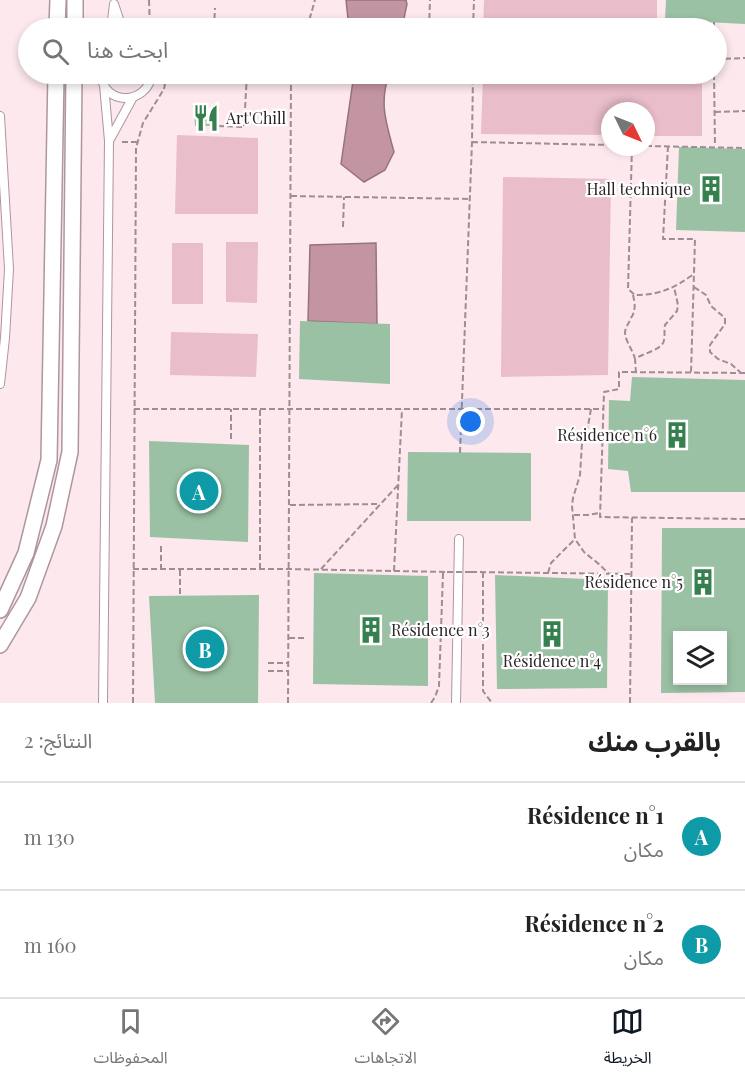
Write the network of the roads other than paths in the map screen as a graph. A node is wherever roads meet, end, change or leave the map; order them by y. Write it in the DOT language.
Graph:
graph roads {
  1 [pos="58,0"];
  2 [pos="75,0"];
  3 [pos="114,2"];
  4 [pos="57,18"];
  5 [pos="75,18"];
  6 [pos="112,18"];
  7 [pos="119,18"];
  8 [pos="57,84"];
  9 [pos="74,84"];
  10 [pos="149,84"];
  11 [pos="104,85"];
  12 [pos="133,97"];
  13 [pos="0,116"];
  14 [pos="109,141"];
  15 [pos="0,384"];
  16 [pos="459,540"];
  17 [pos="0,610"];
  18 [pos="0,645"];
  19 [pos="103,703"];
  20 [pos="456,703"];
  1 -- 4 [label="street"];
  2 -- 5 [label="street"];
  3 -- 6 [label="lane"];
  3 -- 7 [label="lane"];
  8 -- 17 [label="street"];
  9 -- 18 [label="street"];
  10 -- 12 [label="lane"];
  11 -- 12 [label="lane"];
  11 -- 14 [label="lane"];
  12 -- 14 [label="lane"];
  13 -- 15 [label="lane"];
  14 -- 19 [label="lane"];
  16 -- 20 [label="lane"];
}
